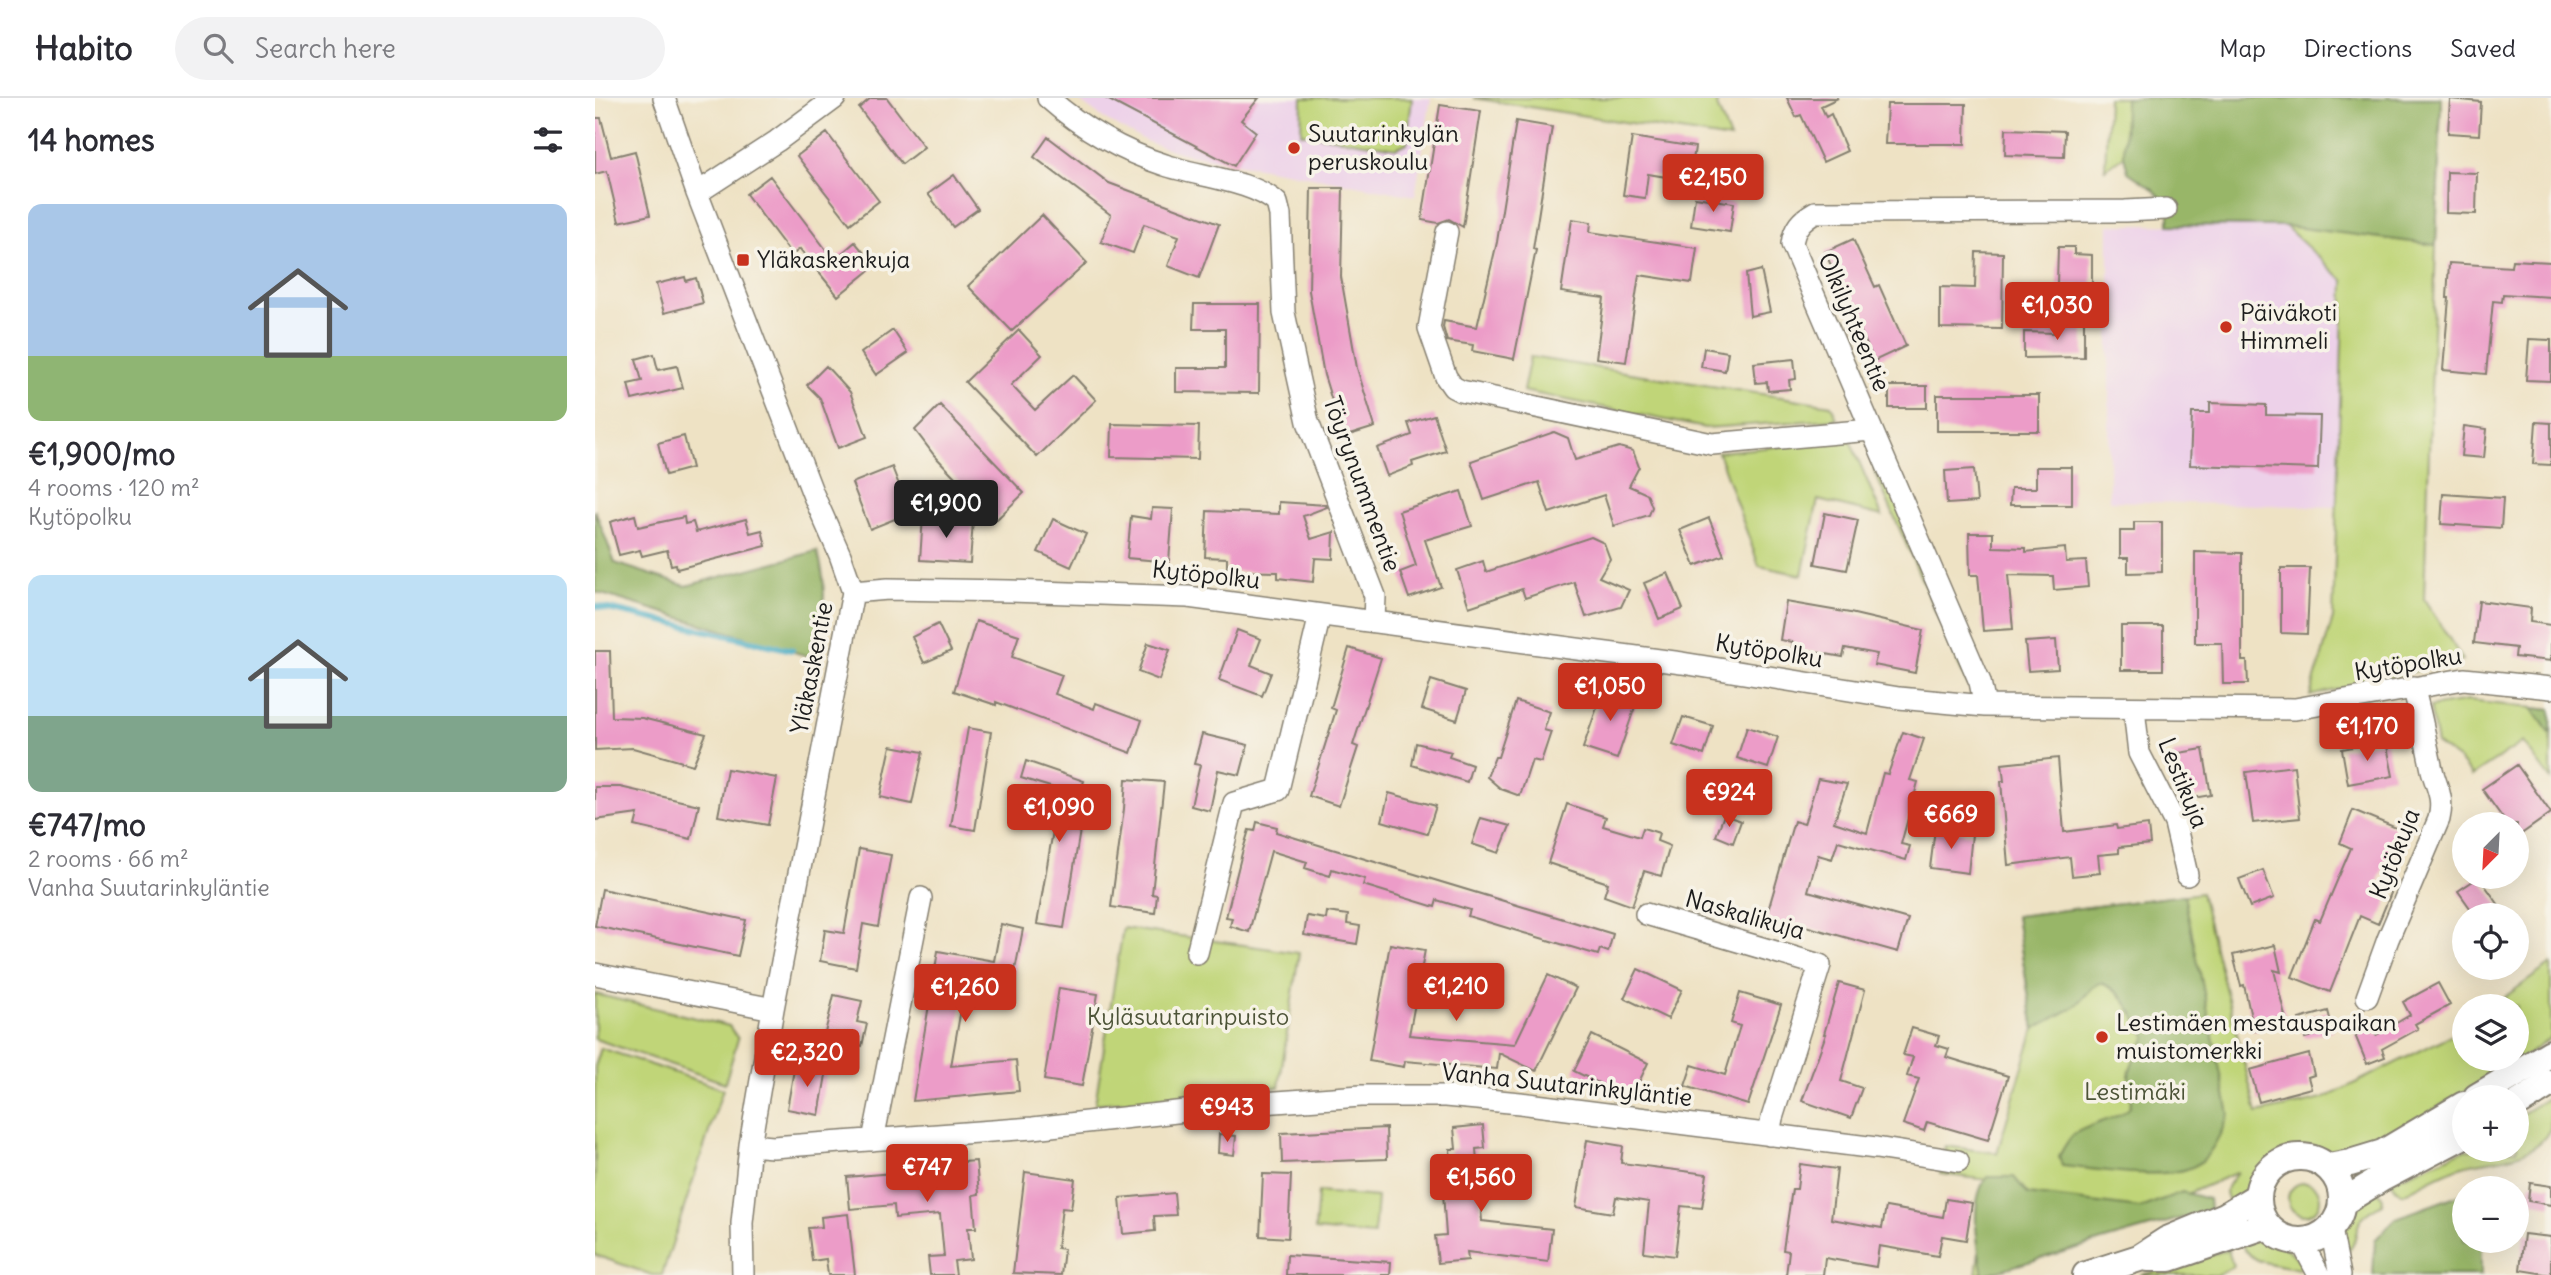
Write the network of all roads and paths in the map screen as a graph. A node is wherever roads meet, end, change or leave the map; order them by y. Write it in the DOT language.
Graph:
graph roads {
  1 [pos="664,98"];
  2 [pos="835,98"];
  3 [pos="1048,98"];
  4 [pos="697,193"];
  5 [pos="2166,209"];
  6 [pos="1447,232"];
  7 [pos="1871,430"];
  8 [pos="853,592"];
  9 [pos="1320,615"];
  10 [pos="1374,621"];
  11 [pos="2413,687"];
  12 [pos="2551,688"];
  13 [pos="1985,706"];
  14 [pos="2133,709"];
  15 [pos="2187,875"];
  16 [pos="921,898"];
  17 [pos="1646,914"];
  18 [pos="1197,953"];
  19 [pos="595,974"];
  20 [pos="2367,997"];
  21 [pos="773,1009"];
  22 [pos="2551,1053"];
  23 [pos="2551,1083"];
  24 [pos="2496,1085"];
  25 [pos="2529,1097"];
  26 [pos="2452,1112"];
  27 [pos="1769,1135"];
  28 [pos="873,1140"];
  29 [pos="2452,1141"];
  30 [pos="750,1145"];
  31 [pos="1958,1161"];
  32 [pos="2329,1167"];
  33 [pos="2258,1196"];
  34 [pos="2343,1202"];
  35 [pos="2267,1226"];
  36 [pos="2331,1228"];
  37 [pos="2301,1241"];
  38 [pos="2139,1258"];
  39 [pos="743,1275"];
  40 [pos="2085,1275"];
  41 [pos="2319,1275"];
  42 [pos="2340,1275"];
  1 -- 4 [label="street, Yläkaskentie"];
  2 -- 4 [label="street"];
  3 -- 10 [label="street, Töyrynummentie"];
  4 -- 8 [label="street, Yläkaskentie"];
  5 -- 7 [label="street, Olkilyhteentie"];
  6 -- 7 [label="street"];
  7 -- 13 [label="street, Olkilyhteentie"];
  8 -- 9 [label="street, Kytöpolku"];
  8 -- 21 [label="street, Yläkaskentie"];
  9 -- 10 [label="street, Kytöpolku"];
  9 -- 18 [label="street"];
  10 -- 13 [label="street, Kytöpolku"];
  11 -- 12 [label="street, Kytöpolku"];
  11 -- 14 [label="street, Kytöpolku"];
  11 -- 20 [label="street, Kytökuja"];
  13 -- 14 [label="street, Kytöpolku"];
  14 -- 15 [label="street, Lestikuja"];
  16 -- 28 [label="street"];
  17 -- 27 [label="street, Naskalikuja"];
  19 -- 21 [label="street"];
  21 -- 30 [label="street, Yläkaskentie"];
  22 -- 24 [label="main road"];
  23 -- 25 [label="main road"];
  26 -- 32 [label="main road"];
  27 -- 28 [label="street, Vanha Suutarinkyläntie"];
  27 -- 31 [label="street, Vanha Suutarinkyläntie"];
  28 -- 30 [label="street, Vanha Suutarinkyläntie"];
  29 -- 34 [label="main road"];
  30 -- 39 [label="street, Yläkaskentie"];
  32 -- 33 [label="main road"];
  32 -- 34 [label="main road"];
  33 -- 35 [label="main road"];
  33 -- 38 [label="main road"];
  34 -- 36 [label="main road"];
  35 -- 37 [label="main road"];
  35 -- 38 [label="main road"];
  36 -- 37 [label="main road"];
  36 -- 42 [label="street"];
  37 -- 41 [label="street"];
  38 -- 40 [label="main road"];
}
